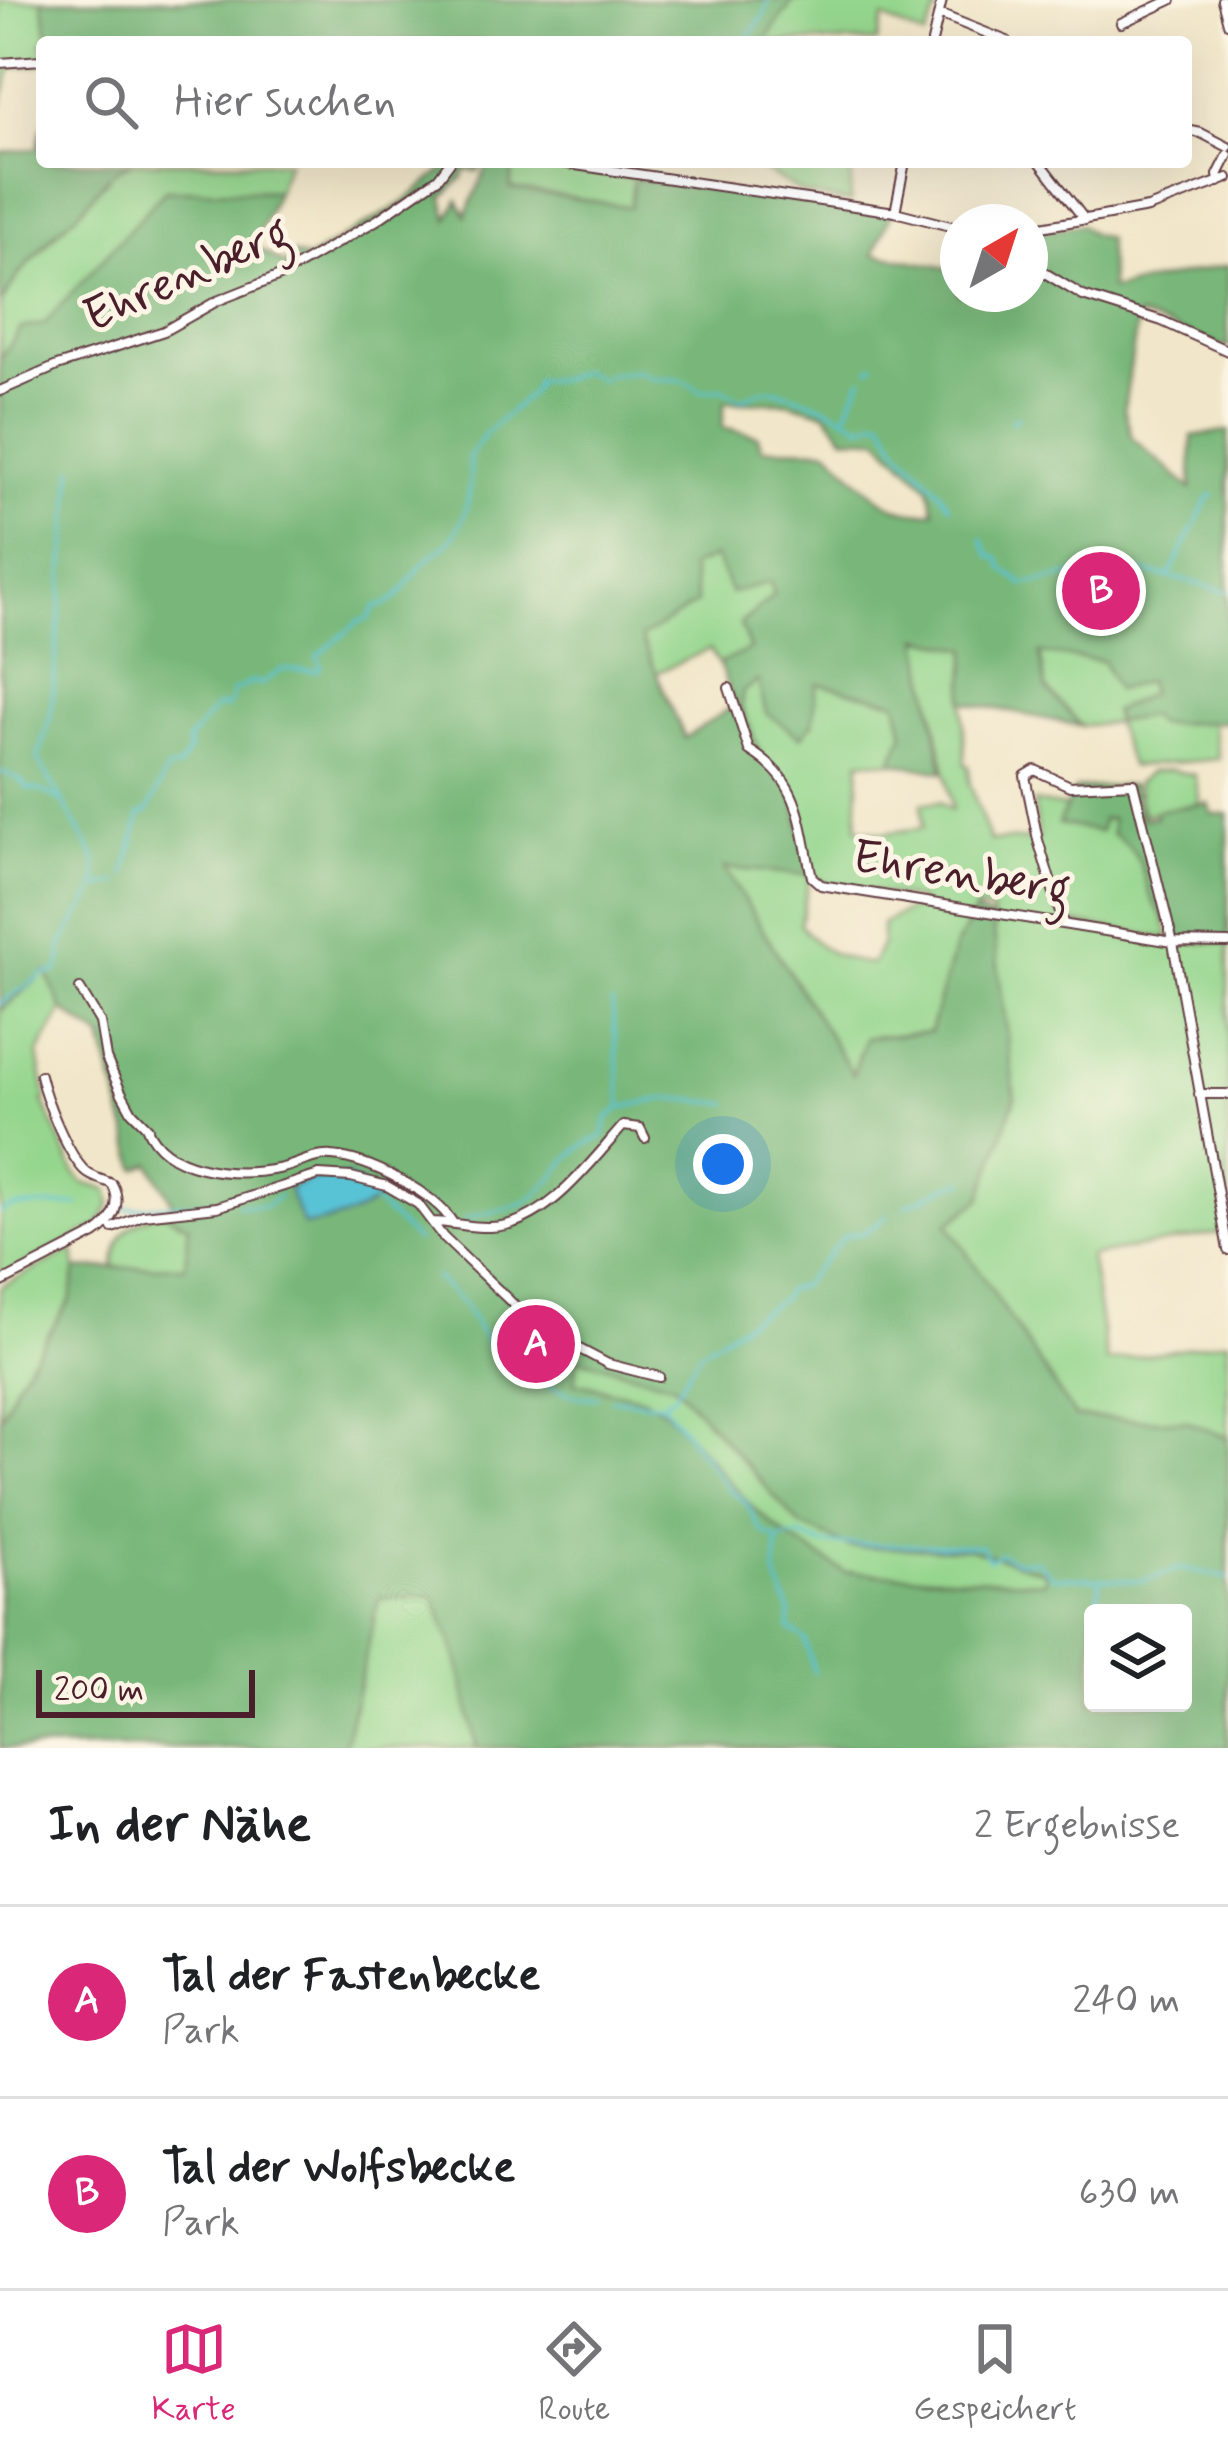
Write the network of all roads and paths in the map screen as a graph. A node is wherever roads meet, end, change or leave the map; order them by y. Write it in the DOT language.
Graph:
graph roads {
  1 [pos="942,0"];
  2 [pos="1171,0"];
  3 [pos="1222,0"];
  4 [pos="939,14"];
  5 [pos="1121,23"];
  6 [pos="1228,23"];
  7 [pos="934,36"];
  8 [pos="994,36"];
  9 [pos="36,60"];
  10 [pos="0,63"];
  11 [pos="1192,131"];
  12 [pos="1228,151"];
  13 [pos="446,168"];
  14 [pos="596,168"];
  15 [pos="904,168"];
  16 [pos="1045,168"];
  17 [pos="1224,180"];
  18 [pos="895,212"];
  19 [pos="1086,221"];
  20 [pos="940,223"];
  21 [pos="1048,226"];
  22 [pos="1048,275"];
  23 [pos="1228,351"];
  24 [pos="0,391"];
  25 [pos="729,688"];
  26 [pos="1063,923"];
  27 [pos="1173,942"];
  28 [pos="1228,943"];
  29 [pos="80,988"];
  30 [pos="40,1075"];
  31 [pos="1199,1094"];
  32 [pos="1228,1094"];
  33 [pos="645,1138"];
  34 [pos="431,1223"];
  35 [pos="453,1223"];
  36 [pos="113,1228"];
  37 [pos="1228,1250"];
  38 [pos="0,1283"];
  39 [pos="659,1377"];
  1 -- 4 [label="street"];
  2 -- 5 [label="street"];
  3 -- 6 [label="street"];
  4 -- 7 [label="street"];
  4 -- 8 [label="street"];
  9 -- 10 [label="street"];
  11 -- 12 [label="street"];
  12 -- 17 [label="street"];
  13 -- 24 [label="street, Ehrenberg"];
  14 -- 18 [label="street"];
  15 -- 18 [label="street"];
  16 -- 19 [label="street"];
  17 -- 19 [label="street"];
  18 -- 20 [label="street"];
  19 -- 21 [label="street"];
  22 -- 23 [label="street"];
  25 -- 26 [label="street, Ehrenberg"];
  26 -- 27 [label="street, Ehrenberg"];
  26 -- 27 [label="street"];
  27 -- 28 [label="street, Ehrenberg"];
  27 -- 31 [label="street"];
  29 -- 35 [label="street"];
  30 -- 38 [label="street"];
  31 -- 32 [label="street"];
  31 -- 37 [label="street"];
  33 -- 35 [label="street"];
  34 -- 35 [label="street"];
  34 -- 36 [label="street"];
  34 -- 39 [label="street"];
}
